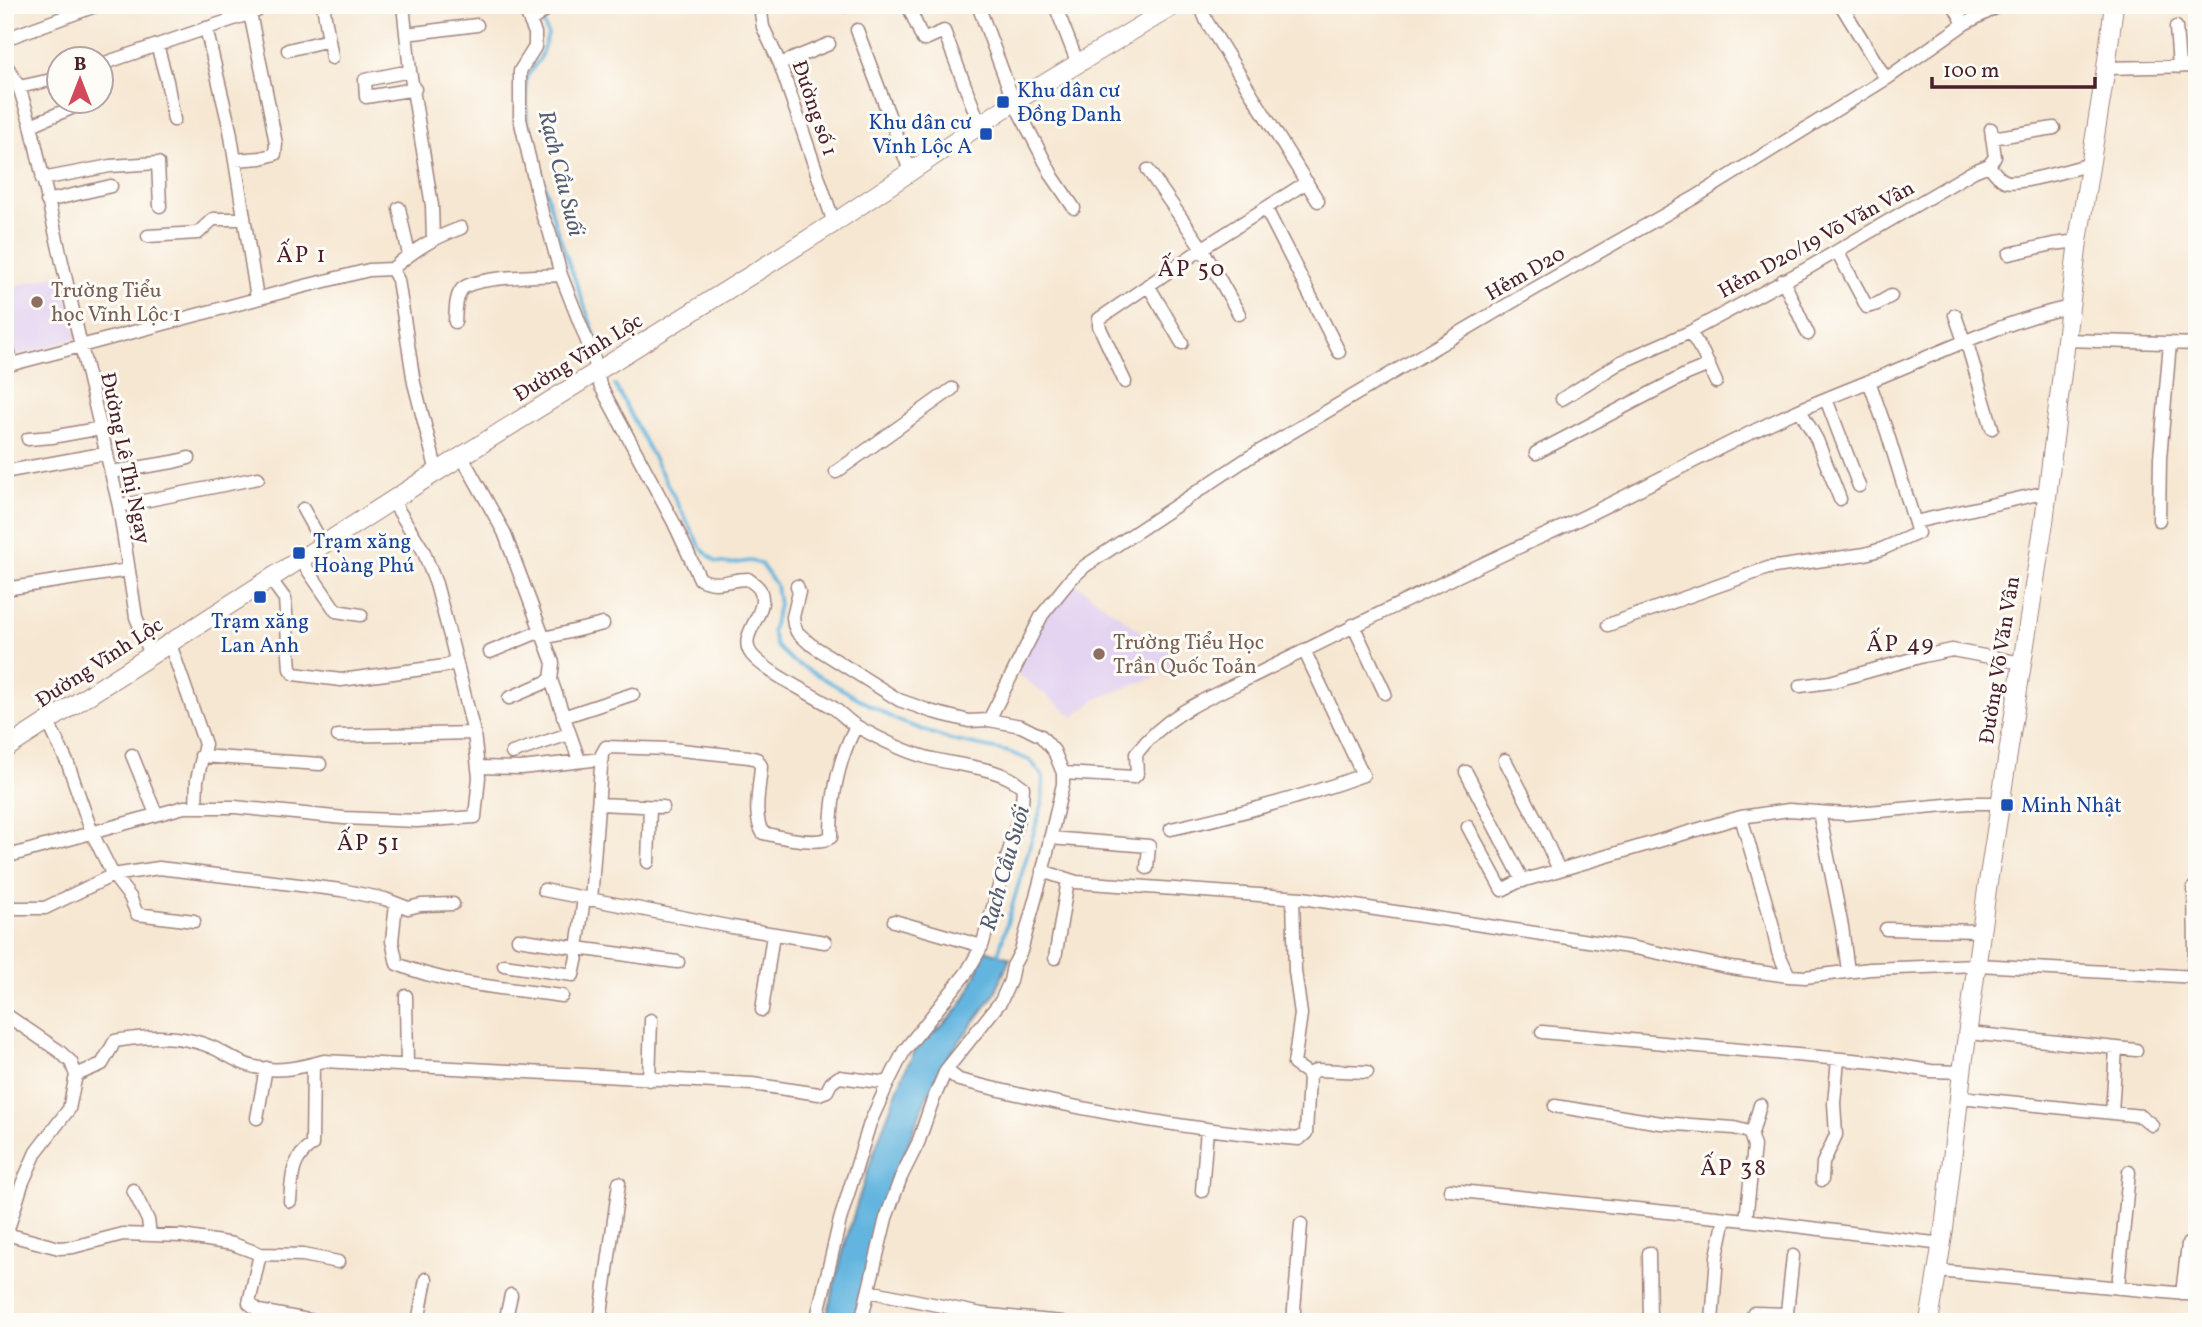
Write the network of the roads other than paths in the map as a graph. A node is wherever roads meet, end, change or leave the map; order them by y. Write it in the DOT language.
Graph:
graph roads {
  1 [pos="98,5"];
  2 [pos="323,5"];
  3 [pos="403,5"];
  4 [pos="523,5"];
  5 [pos="760,5"];
  6 [pos="908,5"];
  7 [pos="978,5"];
  8 [pos="1055,5"];
  9 [pos="1175,5"];
  10 [pos="1200,5"];
  11 [pos="1842,5"];
  12 [pos="1954,5"];
  13 [pos="2001,5"];
  14 [pos="2114,5"];
  15 [pos="541,12"];
  16 [pos="477,24"];
  17 [pos="1964,24"];
  18 [pos="2176,27"];
  19 [pos="206,28"];
  20 [pos="857,30"];
  21 [pos="406,34"];
  22 [pos="5,38"];
  23 [pos="329,40"];
  24 [pos="829,44"];
  25 [pos="157,45"];
  26 [pos="288,50"];
  27 [pos="332,58"];
  28 [pos="116,59"];
  29 [pos="5,63"];
  30 [pos="780,64"];
  31 [pos="1078,64"];
  32 [pos="2197,66"];
  33 [pos="2179,67"];
  34 [pos="2106,68"];
  35 [pos="410,71"];
  36 [pos="1886,79"];
  37 [pos="46,81"];
  38 [pos="19,87"];
  39 [pos="415,89"];
  40 [pos="1014,102"];
  41 [pos="52,116"];
  42 [pos="174,120"];
  43 [pos="31,125"];
  44 [pos="979,125"];
  45 [pos="2054,128"];
  46 [pos="235,160"];
  47 [pos="2091,163"];
  48 [pos="1989,165"];
  49 [pos="1148,170"];
  50 [pos="910,171"];
  51 [pos="42,179"];
  52 [pos="1307,183"];
  53 [pos="111,186"];
  54 [pos="47,201"];
  55 [pos="1318,201"];
  56 [pos="160,206"];
  57 [pos="399,208"];
  58 [pos="1074,208"];
  59 [pos="1266,209"];
  60 [pos="244,219"];
  61 [pos="834,223"];
  62 [pos="461,228"];
  63 [pos="148,236"];
  64 [pos="433,239"];
  65 [pos="2078,241"];
  66 [pos="1202,248"];
  67 [pos="1837,251"];
  68 [pos="2009,254"];
  69 [pos="409,255"];
  70 [pos="392,269"];
  71 [pos="561,275"];
  72 [pos="1783,280"];
  73 [pos="1148,285"];
  74 [pos="1891,296"];
  75 [pos="257,298"];
  76 [pos="2070,307"];
  77 [pos="1239,314"];
  78 [pos="1955,314"];
  79 [pos="455,322"];
  80 [pos="1690,331"];
  81 [pos="1808,334"];
  82 [pos="5,337"];
  83 [pos="1965,340"];
  84 [pos="2066,340"];
  85 [pos="1182,343"];
  86 [pos="2170,343"];
  87 [pos="2197,344"];
  88 [pos="81,346"];
  89 [pos="1339,352"];
  90 [pos="9,365"];
  91 [pos="1709,365"];
  92 [pos="597,373"];
  93 [pos="1125,382"];
  94 [pos="1716,382"];
  95 [pos="1869,382"];
  96 [pos="952,389"];
  97 [pos="1562,399"];
  98 [pos="1826,399"];
  99 [pos="1800,410"];
  100 [pos="102,428"];
  101 [pos="1992,428"];
  102 [pos="28,439"];
  103 [pos="107,453"];
  104 [pos="1536,453"];
  105 [pos="461,457"];
  106 [pos="189,458"];
  107 [pos="9,471"];
  108 [pos="112,472"];
  109 [pos="437,472"];
  110 [pos="836,472"];
  111 [pos="258,478"];
  112 [pos="1859,486"];
  113 [pos="2047,492"];
  114 [pos="1840,499"];
  115 [pos="393,500"];
  116 [pos="119,506"];
  117 [pos="303,509"];
  118 [pos="2159,520"];
  119 [pos="1914,522"];
  120 [pos="323,545"];
  121 [pos="301,560"];
  122 [pos="128,570"];
  123 [pos="271,580"];
  124 [pos="797,586"];
  125 [pos="5,589"];
  126 [pos="361,615"];
  127 [pos="603,624"];
  128 [pos="1353,625"];
  129 [pos="1608,625"];
  130 [pos="542,634"];
  131 [pos="170,644"];
  132 [pos="1304,650"];
  133 [pos="490,652"];
  134 [pos="151,655"];
  135 [pos="456,662"];
  136 [pos="2022,663"];
  137 [pos="551,680"];
  138 [pos="1800,686"];
  139 [pos="1385,693"];
  140 [pos="633,694"];
  141 [pos="509,698"];
  142 [pos="563,717"];
  143 [pos="989,720"];
  144 [pos="48,722"];
  145 [pos="856,726"];
  146 [pos="474,733"];
  147 [pos="569,734"];
  148 [pos="338,736"];
  149 [pos="5,749"];
  150 [pos="512,753"];
  151 [pos="132,755"];
  152 [pos="201,756"];
  153 [pos="601,759"];
  154 [pos="579,760"];
  155 [pos="1505,760"];
  156 [pos="320,764"];
  157 [pos="478,767"];
  158 [pos="1466,772"];
  159 [pos="1063,773"];
  160 [pos="2000,803"];
  161 [pos="599,804"];
  162 [pos="196,807"];
  163 [pos="1819,812"];
  164 [pos="156,814"];
  165 [pos="1741,817"];
  166 [pos="1468,827"];
  167 [pos="1171,829"];
  168 [pos="92,833"];
  169 [pos="1050,838"];
  170 [pos="5,857"];
  171 [pos="648,862"];
  172 [pos="1147,868"];
  173 [pos="1559,870"];
  174 [pos="1042,871"];
  175 [pos="113,875"];
  176 [pos="1068,880"];
  177 [pos="1523,881"];
  178 [pos="2194,887"];
  179 [pos="544,890"];
  180 [pos="1293,898"];
  181 [pos="588,899"];
  182 [pos="396,904"];
  183 [pos="453,904"];
  184 [pos="5,908"];
  185 [pos="194,921"];
  186 [pos="894,921"];
  187 [pos="1886,929"];
  188 [pos="1982,931"];
  189 [pos="773,933"];
  190 [pos="518,939"];
  191 [pos="825,942"];
  192 [pos="982,946"];
  193 [pos="577,948"];
  194 [pos="1055,958"];
  195 [pos="678,962"];
  196 [pos="504,965"];
  197 [pos="1978,965"];
  198 [pos="1848,971"];
  199 [pos="1789,976"];
  200 [pos="2195,977"];
  201 [pos="407,996"];
  202 [pos="562,996"];
  203 [pos="762,1010"];
  204 [pos="5,1014"];
  205 [pos="650,1020"];
  206 [pos="1542,1032"];
  207 [pos="1969,1033"];
  208 [pos="2116,1048"];
  209 [pos="2136,1050"];
  210 [pos="1838,1059"];
  211 [pos="313,1064"];
  212 [pos="407,1066"];
  213 [pos="266,1068"];
  214 [pos="946,1070"];
  215 [pos="1367,1072"];
  216 [pos="1962,1072"];
  217 [pos="76,1075"];
  218 [pos="1308,1075"];
  219 [pos="649,1080"];
  220 [pos="888,1083"];
  221 [pos="1960,1097"];
  222 [pos="1760,1105"];
  223 [pos="1555,1106"];
  224 [pos="2112,1113"];
  225 [pos="257,1118"];
  226 [pos="2152,1125"];
  227 [pos="1207,1129"];
  228 [pos="1751,1137"];
  229 [pos="2129,1172"];
  230 [pos="1822,1180"];
  231 [pos="619,1183"];
  232 [pos="133,1190"];
  233 [pos="1450,1190"];
  234 [pos="1202,1191"];
  235 [pos="290,1200"];
  236 [pos="1725,1218"];
  237 [pos="1746,1220"];
  238 [pos="1301,1224"];
  239 [pos="150,1234"];
  240 [pos="6,1237"];
  241 [pos="1942,1244"];
  242 [pos="2188,1244"];
  243 [pos="1649,1253"];
  244 [pos="260,1254"];
  245 [pos="1793,1256"];
  246 [pos="338,1262"];
  247 [pos="1938,1271"];
  248 [pos="426,1279"];
  249 [pos="2118,1288"];
  250 [pos="869,1291"];
  251 [pos="2182,1294"];
  252 [pos="511,1295"];
  253 [pos="2197,1295"];
  254 [pos="1786,1318"];
  255 [pos="312,1321"];
  256 [pos="418,1322"];
  257 [pos="505,1322"];
  258 [pos="600,1322"];
  259 [pos="816,1322"];
  260 [pos="861,1322"];
  261 [pos="1062,1322"];
  262 [pos="1293,1322"];
  263 [pos="1650,1322"];
  264 [pos="1712,1322"];
  265 [pos="1749,1322"];
  266 [pos="1929,1322"];
  1 -- 22 [label="street"];
  2 -- 23 [label="street"];
  3 -- 21 [label="street"];
  4 -- 15 [label="street"];
  5 -- 30 [label="street, Đường số 1"];
  6 -- 44 [label="street"];
  7 -- 40 [label="street"];
  8 -- 31 [label="street"];
  9 -- 31 [label="main road, Đường Vĩnh Lộc"];
  10 -- 52 [label="street"];
  11 -- 36 [label="street"];
  12 -- 17 [label="street"];
  13 -- 17 [label="street, Hẻm D20"];
  14 -- 34 [label="main road, Đường Võ Văn Vân"];
  15 -- 71 [label="street"];
  16 -- 21 [label="street"];
  17 -- 36 [label="street, Hẻm D20"];
  18 -- 33 [label="street"];
  19 -- 25 [label="street"];
  19 -- 46 [label="street"];
  19 -- 46 [label="street"];
  20 -- 50 [label="street"];
  21 -- 35 [label="street"];
  23 -- 26 [label="street"];
  23 -- 27 [label="street"];
  24 -- 30 [label="street"];
  25 -- 28 [label="street"];
  25 -- 42 [label="street"];
  29 -- 38 [label="street, Đường Lê Thị Ngay"];
  30 -- 61 [label="street, Đường số 1"];
  31 -- 40 [label="main road, Đường Vĩnh Lộc"];
  32 -- 33 [label="street"];
  33 -- 34 [label="street"];
  34 -- 47 [label="main road, Đường Võ Văn Vân"];
  35 -- 39 [label="street"];
  35 -- 39 [label="street"];
  36 -- 143 [label="street, Hẻm D20"];
  37 -- 38 [label="street"];
  38 -- 43 [label="street, Đường Lê Thị Ngay"];
  39 -- 64 [label="street"];
  40 -- 44 [label="main road, Đường Vĩnh Lộc"];
  40 -- 58 [label="street"];
  41 -- 43 [label="street"];
  43 -- 51 [label="street, Đường Lê Thị Ngay"];
  44 -- 50 [label="main road, Đường Vĩnh Lộc"];
  45 -- 48 [label="street"];
  46 -- 60 [label="street"];
  47 -- 48 [label="street"];
  47 -- 65 [label="main road, Đường Võ Văn Vân"];
  48 -- 67 [label="street, Hẻm D20/19 Võ Văn Vân"];
  49 -- 66 [label="street"];
  50 -- 61 [label="main road, Đường Vĩnh Lộc"];
  51 -- 54 [label="street, Đường Lê Thị Ngay"];
  51 -- 56 [label="street"];
  52 -- 55 [label="street"];
  52 -- 59 [label="street"];
  53 -- 54 [label="street"];
  54 -- 88 [label="street, Đường Lê Thị Ngay"];
  57 -- 69 [label="street"];
  59 -- 66 [label="street"];
  59 -- 89 [label="street"];
  60 -- 63 [label="street"];
  60 -- 75 [label="street"];
  61 -- 92 [label="main road, Đường Vĩnh Lộc"];
  62 -- 64 [label="street"];
  64 -- 69 [label="street"];
  65 -- 68 [label="street"];
  65 -- 76 [label="main road, Đường Võ Văn Vân"];
  66 -- 73 [label="street"];
  66 -- 77 [label="street"];
  67 -- 72 [label="street, Hẻm D20/19 Võ Văn Vân"];
  67 -- 74 [label="street"];
  69 -- 70 [label="street"];
  70 -- 75 [label="street"];
  70 -- 109 [label="street"];
  71 -- 79 [label="street"];
  71 -- 92 [label="street"];
  72 -- 80 [label="street, Hẻm D20/19 Võ Văn Vân"];
  72 -- 81 [label="street"];
  73 -- 85 [label="street"];
  73 -- 93 [label="street"];
  75 -- 88 [label="street"];
  76 -- 83 [label="street"];
  76 -- 84 [label="main road, Đường Võ Văn Vân"];
  78 -- 83 [label="street"];
  80 -- 91 [label="street"];
  80 -- 97 [label="street, Hẻm D20/19 Võ Văn Vân"];
  82 -- 90 [label="street"];
  83 -- 95 [label="street"];
  83 -- 101 [label="street"];
  84 -- 86 [label="street"];
  84 -- 113 [label="main road, Đường Võ Văn Vân"];
  86 -- 87 [label="street"];
  86 -- 118 [label="street"];
  88 -- 90 [label="street"];
  88 -- 100 [label="street, Đường Lê Thị Ngay"];
  91 -- 94 [label="street"];
  91 -- 104 [label="street"];
  92 -- 105 [label="main road, Đường Vĩnh Lộc"];
  92 -- 145 [label="street"];
  95 -- 98 [label="street"];
  95 -- 119 [label="street"];
  96 -- 110 [label="street"];
  98 -- 99 [label="street"];
  98 -- 112 [label="street"];
  99 -- 114 [label="street"];
  99 -- 128 [label="street"];
  100 -- 102 [label="street"];
  100 -- 103 [label="street, Đường Lê Thị Ngay"];
  103 -- 107 [label="street"];
  103 -- 108 [label="street, Đường Lê Thị Ngay"];
  105 -- 109 [label="main road, Đường Vĩnh Lộc"];
  105 -- 130 [label="street"];
  106 -- 108 [label="street"];
  108 -- 116 [label="street, Đường Lê Thị Ngay"];
  109 -- 115 [label="main road, Đường Vĩnh Lộc"];
  111 -- 116 [label="street"];
  113 -- 119 [label="street"];
  113 -- 136 [label="main road, Đường Võ Văn Vân"];
  115 -- 120 [label="main road, Đường Vĩnh Lộc"];
  115 -- 135 [label="street"];
  116 -- 122 [label="street, Đường Lê Thị Ngay"];
  117 -- 120 [label="street"];
  119 -- 129 [label="street"];
  120 -- 121 [label="main road, Đường Vĩnh Lộc"];
  121 -- 123 [label="main road, Đường Vĩnh Lộc"];
  121 -- 126 [label="street"];
  122 -- 125 [label="street"];
  122 -- 134 [label="street, Đường Lê Thị Ngay"];
  123 -- 131 [label="main road, Đường Vĩnh Lộc"];
  123 -- 135 [label="street"];
  124 -- 143 [label="street"];
  127 -- 130 [label="street"];
  128 -- 132 [label="street"];
  128 -- 139 [label="street"];
  130 -- 133 [label="street"];
  130 -- 137 [label="street"];
  131 -- 134 [label="main road, Đường Vĩnh Lộc"];
  131 -- 152 [label="street"];
  132 -- 159 [label="street"];
  132 -- 167 [label="street"];
  134 -- 144 [label="main road, Đường Vĩnh Lộc"];
  135 -- 146 [label="street"];
  136 -- 138 [label="street"];
  136 -- 160 [label="main road, Đường Võ Văn Vân"];
  137 -- 141 [label="street"];
  137 -- 142 [label="street"];
  140 -- 142 [label="street"];
  142 -- 147 [label="street"];
  143 -- 159 [label="street"];
  144 -- 149 [label="main road, Đường Vĩnh Lộc"];
  144 -- 168 [label="street"];
  145 -- 153 [label="street"];
  145 -- 192 [label="street"];
  146 -- 148 [label="street"];
  146 -- 157 [label="street"];
  147 -- 150 [label="street"];
  147 -- 154 [label="street"];
  151 -- 164 [label="street"];
  152 -- 156 [label="street"];
  152 -- 162 [label="street"];
  153 -- 154 [label="street"];
  153 -- 161 [label="street"];
  154 -- 157 [label="street"];
  155 -- 173 [label="street"];
  157 -- 162 [label="street"];
  158 -- 177 [label="street"];
  159 -- 169 [label="street"];
  160 -- 163 [label="street"];
  160 -- 188 [label="main road, Đường Võ Văn Vân"];
  161 -- 171 [label="street"];
  161 -- 181 [label="street"];
  162 -- 164 [label="street"];
  163 -- 165 [label="street"];
  163 -- 198 [label="street"];
  164 -- 168 [label="street"];
  165 -- 173 [label="street"];
  165 -- 199 [label="street"];
  166 -- 177 [label="street"];
  168 -- 170 [label="street"];
  168 -- 175 [label="street"];
  169 -- 172 [label="street"];
  169 -- 174 [label="street"];
  173 -- 177 [label="street"];
  174 -- 176 [label="street"];
  174 -- 214 [label="street"];
  175 -- 182 [label="street"];
  175 -- 184 [label="street"];
  175 -- 185 [label="street"];
  176 -- 180 [label="street"];
  176 -- 194 [label="street"];
  178 -- 200 [label="street"];
  179 -- 181 [label="street"];
  180 -- 199 [label="street"];
  180 -- 218 [label="street"];
  181 -- 189 [label="street"];
  181 -- 193 [label="street"];
  182 -- 183 [label="street"];
  182 -- 202 [label="street"];
  186 -- 192 [label="street"];
  187 -- 188 [label="street"];
  188 -- 197 [label="main road, Đường Võ Văn Vân"];
  189 -- 191 [label="street"];
  189 -- 203 [label="street"];
  190 -- 193 [label="street"];
  192 -- 220 [label="street"];
  193 -- 195 [label="street"];
  193 -- 196 [label="street"];
  197 -- 198 [label="street"];
  197 -- 200 [label="street"];
  197 -- 207 [label="main road, Đường Võ Văn Vân"];
  198 -- 199 [label="street"];
  201 -- 212 [label="street"];
  204 -- 217 [label="street"];
  205 -- 219 [label="street"];
  206 -- 210 [label="street"];
  207 -- 208 [label="street"];
  207 -- 216 [label="main road, Đường Võ Văn Vân"];
  208 -- 209 [label="street"];
  208 -- 224 [label="street"];
  210 -- 216 [label="street"];
  210 -- 230 [label="street"];
  211 -- 212 [label="street"];
  211 -- 213 [label="street"];
  211 -- 235 [label="street"];
  212 -- 219 [label="street"];
  213 -- 217 [label="street"];
  213 -- 225 [label="street"];
  214 -- 227 [label="street"];
  214 -- 250 [label="street"];
  215 -- 218 [label="street"];
  216 -- 221 [label="main road, Đường Võ Văn Vân"];
  217 -- 240 [label="street"];
  218 -- 227 [label="street"];
  219 -- 220 [label="street"];
  220 -- 259 [label="street"];
  221 -- 224 [label="street"];
  221 -- 241 [label="main road, Đường Võ Văn Vân"];
  222 -- 228 [label="street"];
  223 -- 228 [label="street"];
  224 -- 226 [label="street"];
  227 -- 234 [label="street"];
  228 -- 237 [label="street"];
  229 -- 249 [label="street"];
  231 -- 258 [label="street"];
  232 -- 239 [label="street"];
  233 -- 236 [label="street"];
  236 -- 237 [label="street"];
  236 -- 264 [label="street"];
  237 -- 241 [label="street"];
  238 -- 262 [label="street"];
  239 -- 240 [label="street"];
  239 -- 244 [label="street"];
  241 -- 247 [label="main road, Đường Võ Văn Vân"];
  242 -- 251 [label="street"];
  243 -- 263 [label="street"];
  244 -- 246 [label="street"];
  244 -- 255 [label="street"];
  245 -- 254 [label="street"];
  247 -- 249 [label="street"];
  247 -- 266 [label="main road, Đường Võ Văn Vân"];
  248 -- 256 [label="street"];
  249 -- 251 [label="street"];
  250 -- 260 [label="street"];
  250 -- 261 [label="street"];
  251 -- 253 [label="street"];
  252 -- 257 [label="street"];
  254 -- 265 [label="street"];
}
